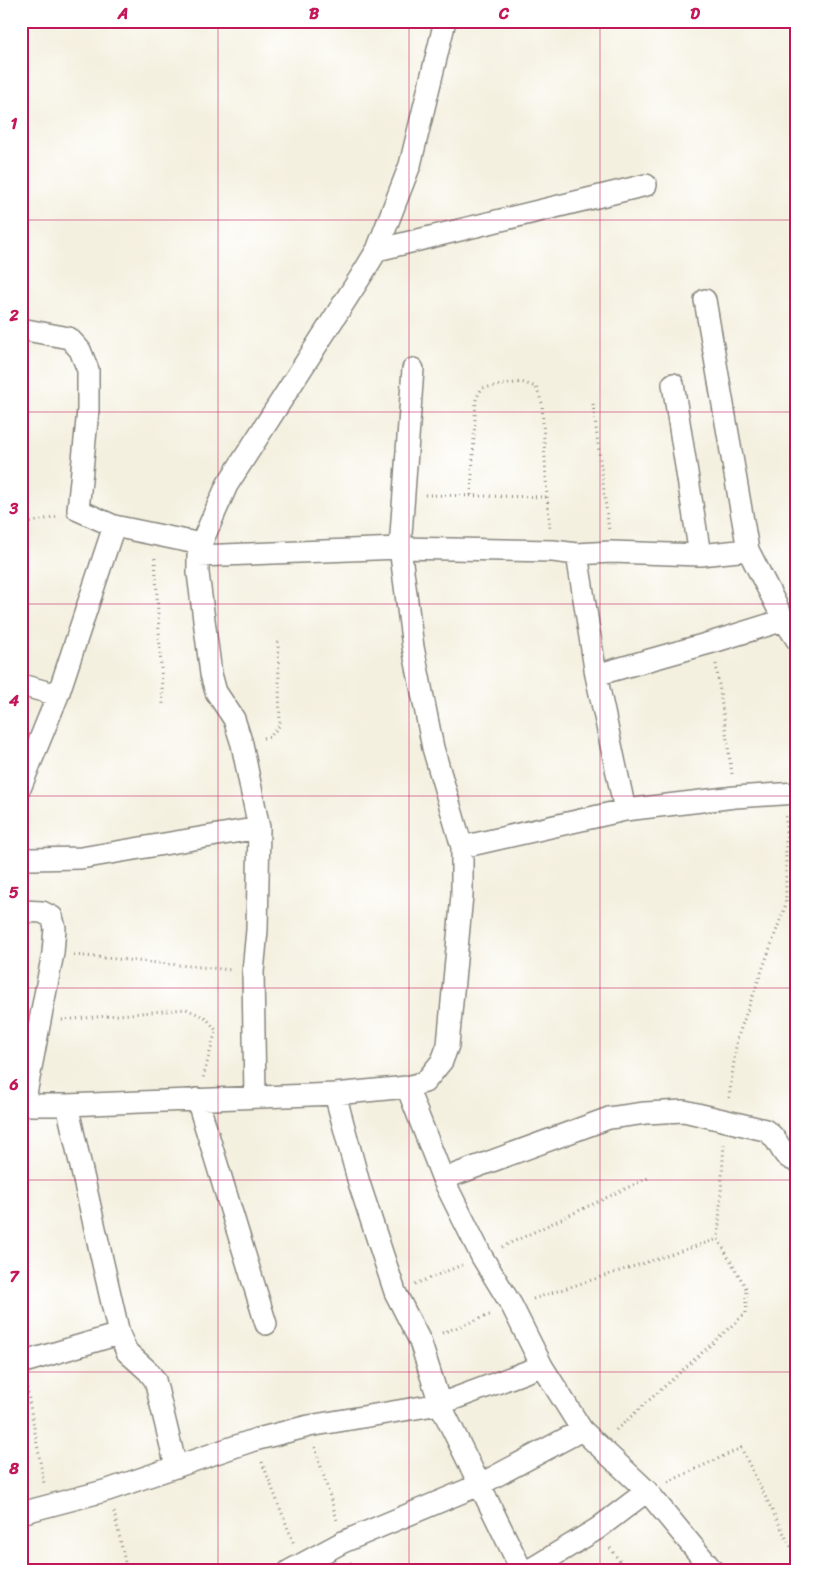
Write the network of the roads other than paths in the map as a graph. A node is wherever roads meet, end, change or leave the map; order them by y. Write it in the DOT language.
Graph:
graph roads {
  1 [pos="445,21"];
  2 [pos="646,185"];
  3 [pos="377,250"];
  4 [pos="705,300"];
  5 [pos="21,329"];
  6 [pos="413,369"];
  7 [pos="673,384"];
  8 [pos="114,526"];
  9 [pos="400,548"];
  10 [pos="200,550"];
  11 [pos="748,550"];
  12 [pos="577,554"];
  13 [pos="700,555"];
  14 [pos="784,620"];
  15 [pos="797,640"];
  16 [pos="596,675"];
  17 [pos="21,685"];
  18 [pos="58,694"];
  19 [pos="21,786"];
  20 [pos="791,793"];
  21 [pos="625,810"];
  22 [pos="259,828"];
  23 [pos="462,848"];
  24 [pos="21,858"];
  25 [pos="21,910"];
  26 [pos="407,1087"];
  27 [pos="335,1094"];
  28 [pos="254,1096"];
  29 [pos="197,1099"];
  30 [pos="23,1104"];
  31 [pos="67,1105"];
  32 [pos="797,1162"];
  33 [pos="443,1179"];
  34 [pos="266,1324"];
  35 [pos="119,1334"];
  36 [pos="22,1362"];
  37 [pos="542,1366"];
  38 [pos="440,1404"];
  39 [pos="582,1430"];
  40 [pos="176,1467"];
  41 [pos="479,1485"];
  42 [pos="647,1492"];
  43 [pos="21,1513"];
  44 [pos="296,1568"];
  45 [pos="522,1571"];
  46 [pos="528,1571"];
  47 [pos="713,1571"];
  1 -- 3 [label="street"];
  2 -- 3 [label="street"];
  3 -- 10 [label="street"];
  4 -- 11 [label="street"];
  5 -- 8 [label="street"];
  6 -- 9 [label="street"];
  7 -- 13 [label="street"];
  8 -- 10 [label="street"];
  8 -- 18 [label="street"];
  9 -- 10 [label="street"];
  9 -- 12 [label="street"];
  9 -- 23 [label="street"];
  10 -- 22 [label="street"];
  11 -- 13 [label="street"];
  11 -- 14 [label="street"];
  12 -- 13 [label="street"];
  12 -- 16 [label="street"];
  14 -- 15 [label="street"];
  14 -- 16 [label="street"];
  16 -- 21 [label="street"];
  17 -- 18 [label="street"];
  18 -- 19 [label="street"];
  20 -- 21 [label="street"];
  21 -- 23 [label="street"];
  22 -- 24 [label="street"];
  22 -- 28 [label="street"];
  23 -- 26 [label="street"];
  25 -- 30 [label="street"];
  26 -- 27 [label="street"];
  26 -- 33 [label="street"];
  27 -- 28 [label="street"];
  27 -- 38 [label="street"];
  28 -- 29 [label="street"];
  29 -- 31 [label="street"];
  29 -- 34 [label="street"];
  30 -- 31 [label="street"];
  31 -- 35 [label="street"];
  32 -- 33 [label="street"];
  33 -- 37 [label="street"];
  35 -- 36 [label="street"];
  35 -- 40 [label="street"];
  37 -- 38 [label="street"];
  37 -- 39 [label="street"];
  38 -- 40 [label="street"];
  38 -- 41 [label="street"];
  39 -- 41 [label="street"];
  39 -- 42 [label="street"];
  40 -- 43 [label="street"];
  41 -- 44 [label="street"];
  41 -- 45 [label="street"];
  42 -- 46 [label="street"];
  42 -- 47 [label="street"];
}
